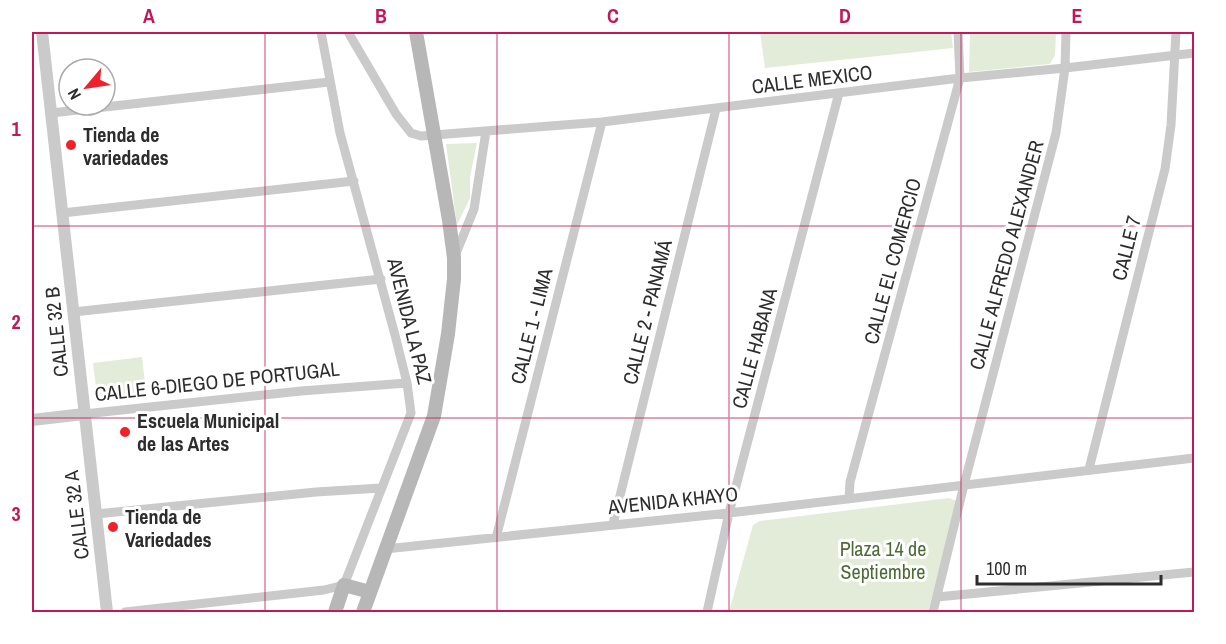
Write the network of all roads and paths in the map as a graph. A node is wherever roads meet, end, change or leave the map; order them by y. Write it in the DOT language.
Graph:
graph roads {
  1 [pos="42,32"];
  2 [pos="321,32"];
  3 [pos="348,32"];
  4 [pos="416,32"];
  5 [pos="958,32"];
  6 [pos="1066,32"];
  7 [pos="1176,32"];
  8 [pos="1194,52"];
  9 [pos="1176,55"];
  10 [pos="1065,68"];
  11 [pos="960,78"];
  12 [pos="330,82"];
  13 [pos="839,93"];
  14 [pos="716,109"];
  15 [pos="51,113"];
  16 [pos="602,122"];
  17 [pos="486,130"];
  18 [pos="434,136"];
  19 [pos="354,182"];
  20 [pos="62,213"];
  21 [pos="454,258"];
  22 [pos="381,279"];
  23 [pos="74,312"];
  24 [pos="407,383"];
  25 [pos="84,414"];
  26 [pos="32,420"];
  27 [pos="1194,458"];
  28 [pos="1089,469"];
  29 [pos="964,485"];
  30 [pos="381,488"];
  31 [pos="849,499"];
  32 [pos="729,513"];
  33 [pos="96,514"];
  34 [pos="613,524"];
  35 [pos="496,538"];
  36 [pos="386,549"];
  37 [pos="1194,572"];
  38 [pos="344,585"];
  39 [pos="370,592"];
  40 [pos="937,597"];
  41 [pos="107,612"];
  42 [pos="125,612"];
  43 [pos="335,612"];
  44 [pos="363,612"];
  45 [pos="707,612"];
  46 [pos="933,612"];
  1 -- 15 [label="street, CALLE 32 B"];
  2 -- 12 [label="street, AVENIDA LA PAZ"];
  3 -- 18 [label="street"];
  4 -- 18 [label="main road, AVENIDA LA PAZ"];
  5 -- 11 [label="street, CALLE EL COMERCIO"];
  6 -- 10 [label="street, CALLE ALFREDO ALEXANDER"];
  7 -- 9 [label="street, CALLE 7"];
  8 -- 9 [label="street, CALLE MEXICO"];
  9 -- 10 [label="street, CALLE MEXICO"];
  9 -- 28 [label="street, CALLE 7"];
  10 -- 11 [label="street, CALLE MEXICO"];
  10 -- 29 [label="street, CALLE ALFREDO ALEXANDER"];
  11 -- 13 [label="street, CALLE MEXICO"];
  11 -- 31 [label="street, CALLE EL COMERCIO"];
  12 -- 15 [label="street"];
  12 -- 19 [label="street, AVENIDA LA PAZ"];
  13 -- 14 [label="street, CALLE MEXICO"];
  13 -- 32 [label="street, CALLE HABANA"];
  14 -- 16 [label="street, CALLE MEXICO"];
  14 -- 34 [label="street, CALLE 2 - PANAMÁ"];
  15 -- 20 [label="street, CALLE 32 B"];
  16 -- 17 [label="street, CALLE MEXICO"];
  16 -- 35 [label="street, CALLE 1 - LIMA"];
  17 -- 18 [label="street, CALLE MEXICO"];
  17 -- 21 [label="street"];
  18 -- 21 [label="main road, AVENIDA LA PAZ"];
  19 -- 20 [label="street"];
  19 -- 22 [label="street, AVENIDA LA PAZ"];
  20 -- 23 [label="street, CALLE 32 B"];
  21 -- 36 [label="main road, AVENIDA LA PAZ"];
  22 -- 23 [label="street"];
  22 -- 24 [label="street, AVENIDA LA PAZ"];
  23 -- 25 [label="street, CALLE 32 B"];
  24 -- 25 [label="street, CALLE 6-DIEGO DE PORTUGAL"];
  24 -- 30 [label="street, AVENIDA LA PAZ"];
  25 -- 26 [label="street, CALLE 6-DIEGO DE PORTUGAL"];
  25 -- 33 [label="street, CALLE 32 A"];
  27 -- 28 [label="street, AVENIDA KHAYO"];
  28 -- 29 [label="street, AVENIDA KHAYO"];
  29 -- 31 [label="street, AVENIDA KHAYO"];
  29 -- 40 [label="street, CALLE ALFREDO ALEXANDER"];
  30 -- 33 [label="street"];
  30 -- 38 [label="street, AVENIDA LA PAZ"];
  31 -- 32 [label="street, AVENIDA KHAYO"];
  32 -- 34 [label="street, AVENIDA KHAYO"];
  32 -- 45 [label="street, CALLE HABANA"];
  33 -- 41 [label="street, CALLE 32 A"];
  34 -- 35 [label="street, AVENIDA KHAYO"];
  35 -- 36 [label="street, AVENIDA KHAYO"];
  36 -- 39 [label="main road, AVENIDA LA PAZ"];
  37 -- 40 [label="street"];
  38 -- 39 [label="main road"];
  38 -- 42 [label="street"];
  38 -- 43 [label="main road, AVENIDA LA PAZ"];
  39 -- 44 [label="main road, AVENIDA LA PAZ"];
  40 -- 46 [label="street, CALLE ALFREDO ALEXANDER"];
}
